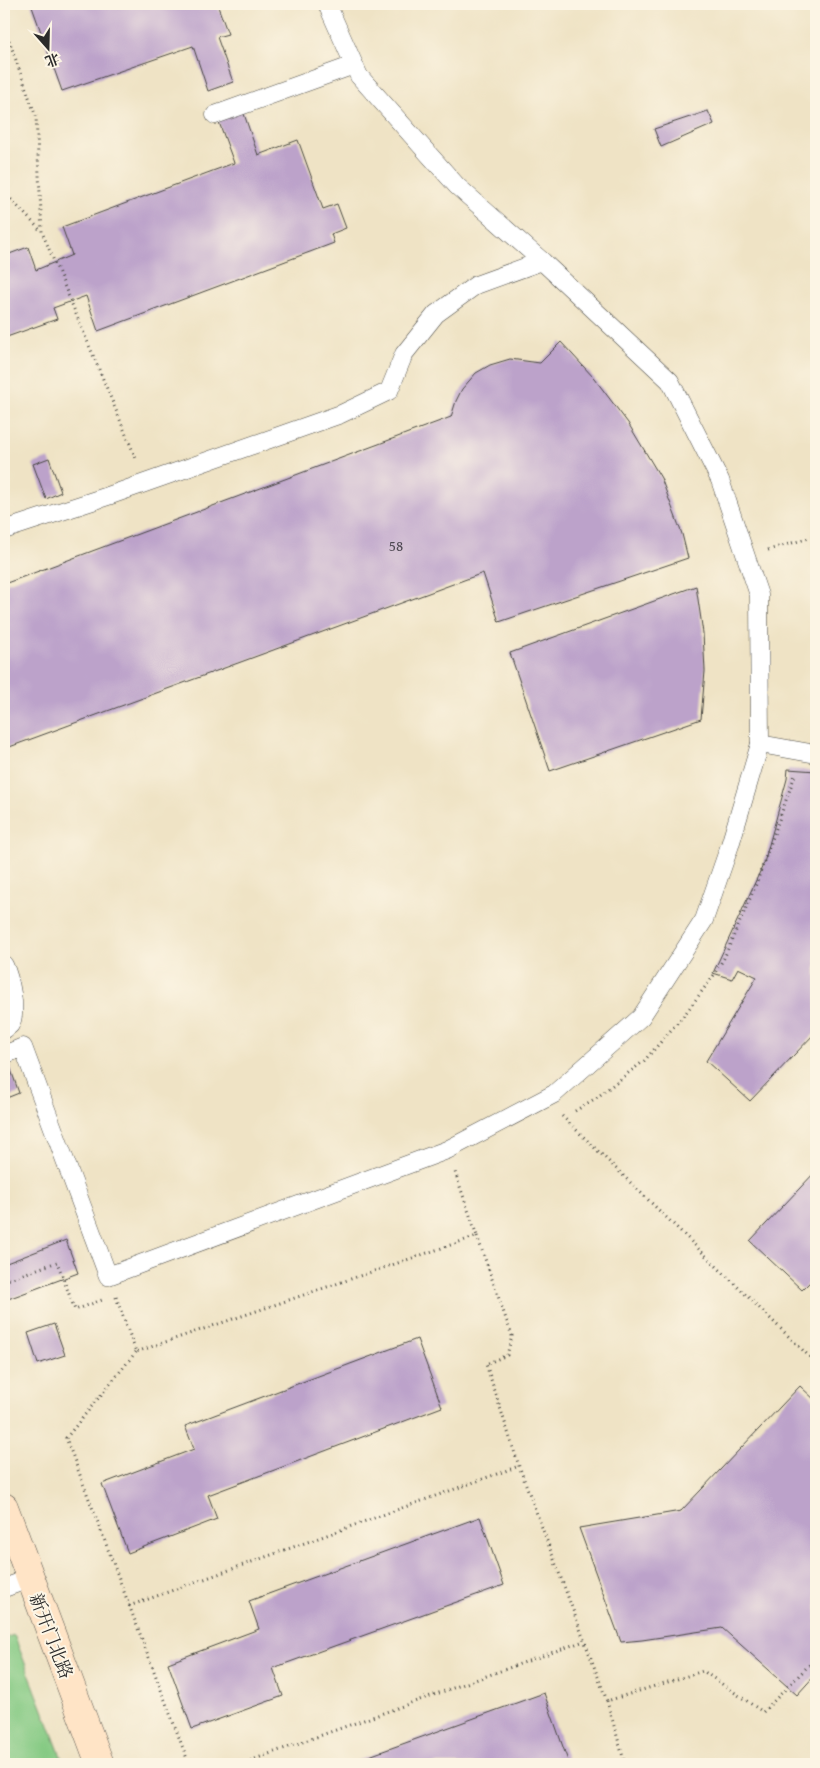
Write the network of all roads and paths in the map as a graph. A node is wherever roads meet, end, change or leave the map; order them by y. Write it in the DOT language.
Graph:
graph roads {
  1 [pos="327,4"];
  2 [pos="4,26"];
  3 [pos="354,65"];
  4 [pos="215,115"];
  5 [pos="4,192"];
  6 [pos="42,232"];
  7 [pos="542,260"];
  8 [pos="146,482"];
  9 [pos="4,530"];
  10 [pos="816,536"];
  11 [pos="746,557"];
  12 [pos="760,744"];
  13 [pos="816,754"];
  14 [pos="4,965"];
  15 [pos="4,1030"];
  16 [pos="4,1054"];
  17 [pos="544,1099"];
  18 [pos="448,1150"];
  19 [pos="477,1236"];
  20 [pos="4,1281"];
  21 [pos="136,1352"];
  22 [pos="816,1363"];
  23 [pos="519,1466"];
  24 [pos="4,1507"];
  25 [pos="29,1579"];
  26 [pos="4,1588"];
  27 [pos="129,1606"];
  28 [pos="584,1641"];
  29 [pos="816,1658"];
  30 [pos="606,1701"];
  31 [pos="100,1764"];
  32 [pos="189,1764"];
  33 [pos="241,1764"];
  34 [pos="625,1764"];
  1 -- 3 [label="lane"];
  2 -- 6 [label="path"];
  3 -- 4 [label="lane"];
  3 -- 7 [label="lane"];
  5 -- 6 [label="path"];
  6 -- 8 [label="path"];
  7 -- 8 [label="lane"];
  7 -- 11 [label="lane"];
  8 -- 9 [label="lane"];
  10 -- 11 [label="path"];
  11 -- 12 [label="lane"];
  12 -- 13 [label="lane"];
  12 -- 17 [label="lane"];
  14 -- 15 [label="lane"];
  16 -- 18 [label="lane"];
  17 -- 18 [label="lane"];
  17 -- 22 [label="path"];
  18 -- 19 [label="path"];
  19 -- 21 [label="path"];
  19 -- 23 [label="path"];
  20 -- 21 [label="path"];
  21 -- 27 [label="path"];
  23 -- 27 [label="path"];
  23 -- 28 [label="path"];
  24 -- 25 [label="street, 新开门北路"];
  25 -- 26 [label="lane"];
  25 -- 31 [label="street, 新开门北路"];
  27 -- 32 [label="path"];
  28 -- 30 [label="path"];
  28 -- 33 [label="path"];
  29 -- 30 [label="path"];
  30 -- 34 [label="path"];
}
